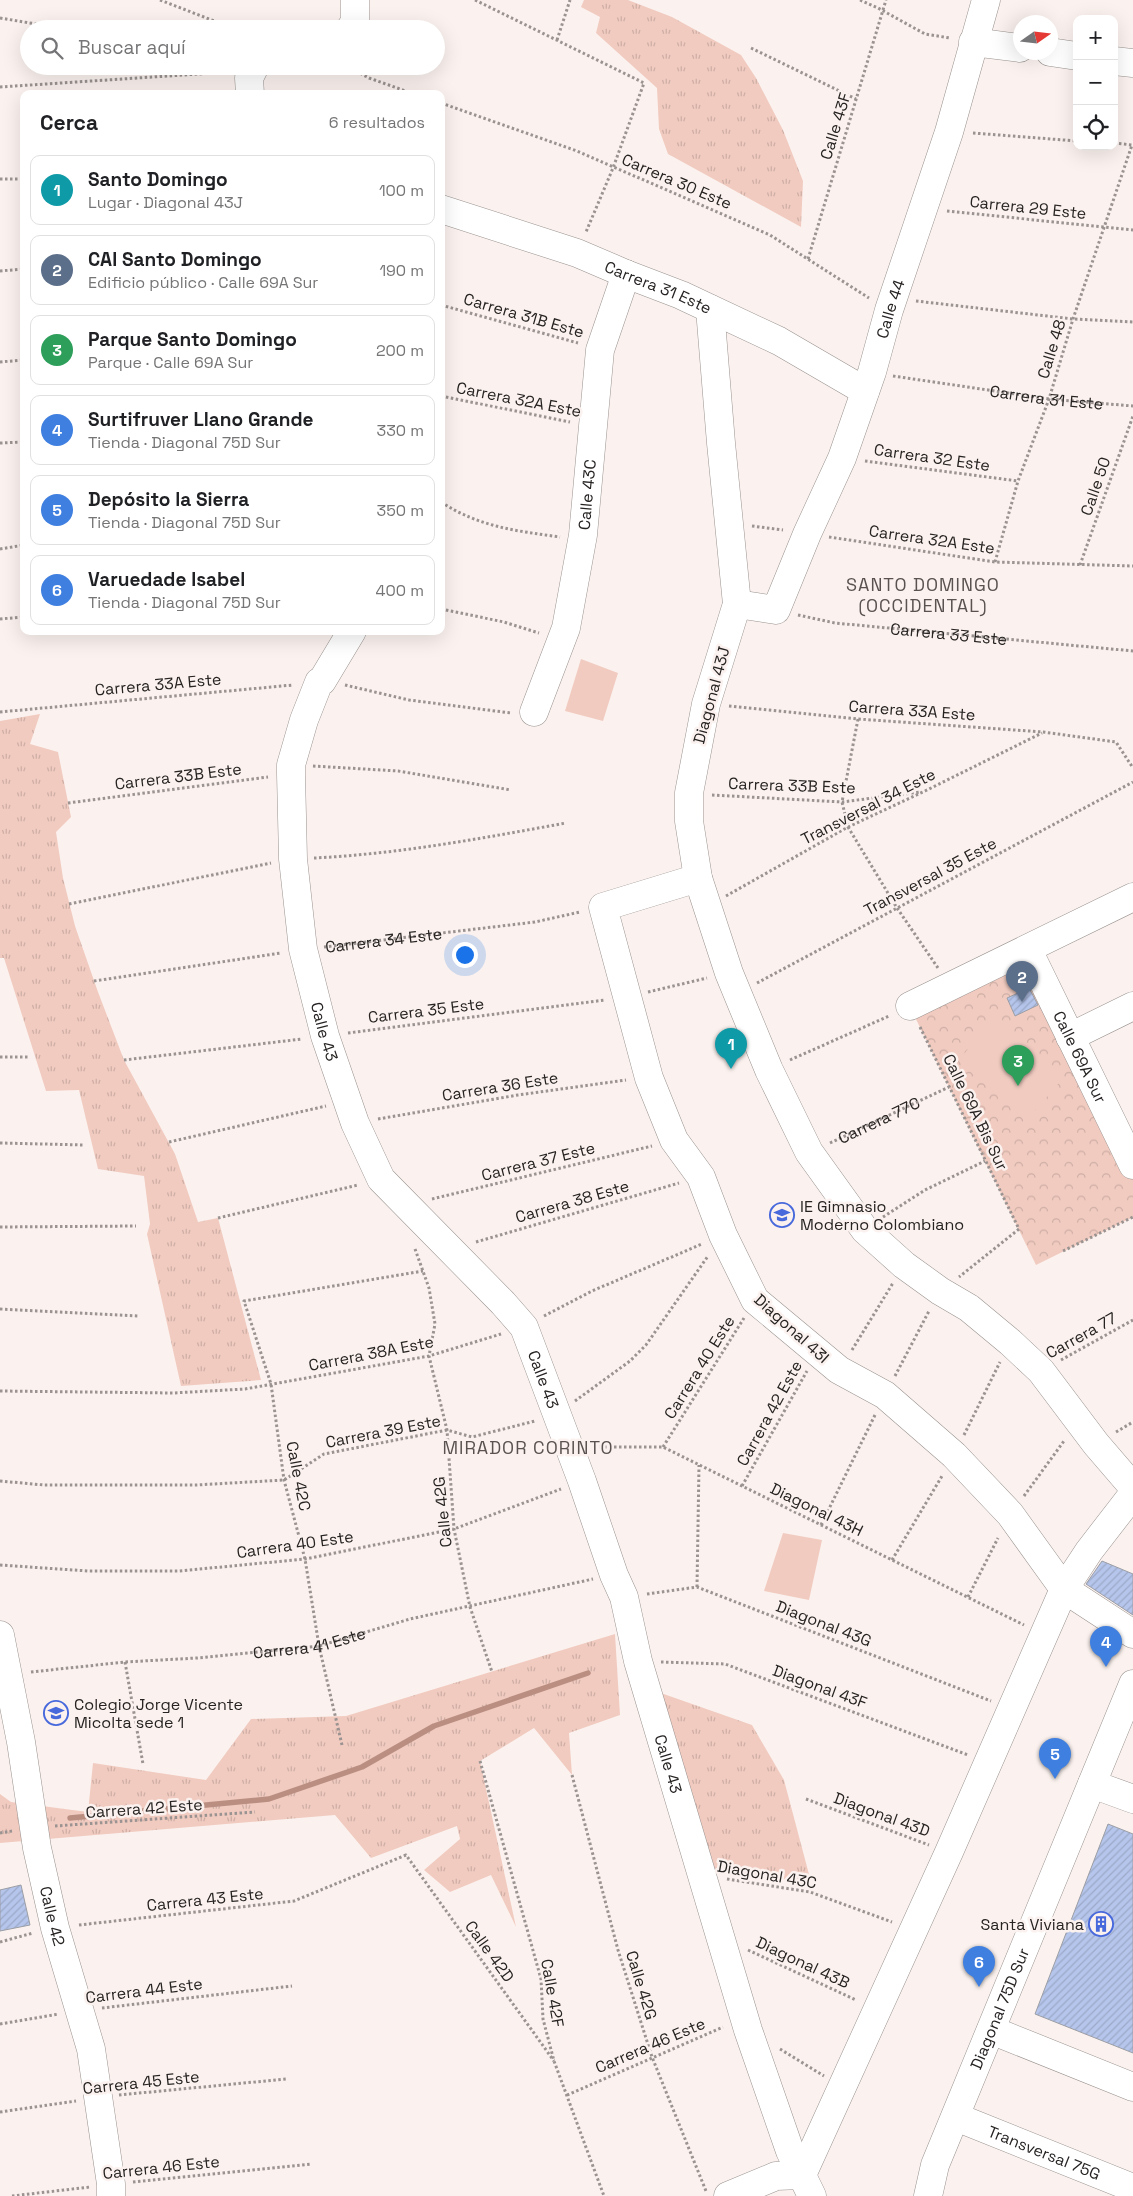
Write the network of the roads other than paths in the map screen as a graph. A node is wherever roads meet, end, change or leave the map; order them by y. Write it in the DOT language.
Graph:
graph roads {
  1 [pos="355,0"];
  2 [pos="986,0"];
  3 [pos="355,20"];
  4 [pos="973,42"];
  5 [pos="1013,47"];
  6 [pos="1058,53"];
  7 [pos="1073,55"];
  8 [pos="1118,61"];
  9 [pos="1133,63"];
  10 [pos="445,210"];
  11 [pos="626,274"];
  12 [pos="710,309"];
  13 [pos="868,382"];
  14 [pos="737,604"];
  15 [pos="350,635"];
  16 [pos="534,712"];
  17 [pos="698,878"];
  18 [pos="1133,897"];
  19 [pos="1028,950"];
  20 [pos="910,1006"];
  21 [pos="1133,1006"];
  22 [pos="1070,1037"];
  23 [pos="1122,1116"];
  24 [pos="1133,1164"];
  25 [pos="1133,1487"];
  26 [pos="1133,1494"];
  27 [pos="1064,1589"];
  28 [pos="1133,1634"];
  29 [pos="0,1635"];
  30 [pos="4,1674"];
  31 [pos="1133,1684"];
  32 [pos="1092,1784"];
  33 [pos="1133,1799"];
  34 [pos="991,2030"];
  35 [pos="1133,2087"];
  36 [pos="956,2117"];
  37 [pos="807,2185"];
  38 [pos="1133,2188"];
  39 [pos="111,2190"];
  40 [pos="728,2196"];
  41 [pos="928,2196"];
  1 -- 3 [label="street"];
  2 -- 4 [label="street, Calle 44"];
  4 -- 5 [label="street"];
  4 -- 13 [label="street, Calle 44"];
  6 -- 7 [label="street"];
  8 -- 9 [label="street"];
  10 -- 11 [label="street, Carrera 31 Este"];
  11 -- 12 [label="street, Carrera 31 Este"];
  11 -- 16 [label="street, Calle 43C"];
  12 -- 13 [label="street, Carrera 31 Este"];
  12 -- 14 [label="street, Diagonal 43J"];
  13 -- 14 [label="street, Calle 44"];
  14 -- 17 [label="street, Diagonal 43J"];
  15 -- 37 [label="street, Calle 43"];
  17 -- 25 [label="street, Diagonal 43J"];
  17 -- 27 [label="street, Diagonal 43I"];
  18 -- 19 [label="street"];
  19 -- 20 [label="street"];
  19 -- 22 [label="street, Calle 69A Sur"];
  21 -- 22 [label="street"];
  22 -- 23 [label="street, Calle 69A Sur"];
  23 -- 24 [label="street, Calle 69A Sur"];
  26 -- 27 [label="street"];
  27 -- 28 [label="street"];
  27 -- 37 [label="street"];
  29 -- 30 [label="street, Calle 42"];
  30 -- 39 [label="street, Calle 42"];
  31 -- 32 [label="street, Diagonal 75D Sur"];
  32 -- 33 [label="street"];
  32 -- 34 [label="street, Diagonal 75D Sur"];
  34 -- 35 [label="street"];
  34 -- 36 [label="street, Diagonal 75D Sur"];
  36 -- 38 [label="street, Transversal 75G"];
  36 -- 41 [label="street, Diagonal 75D Sur"];
  37 -- 40 [label="street"];
}
